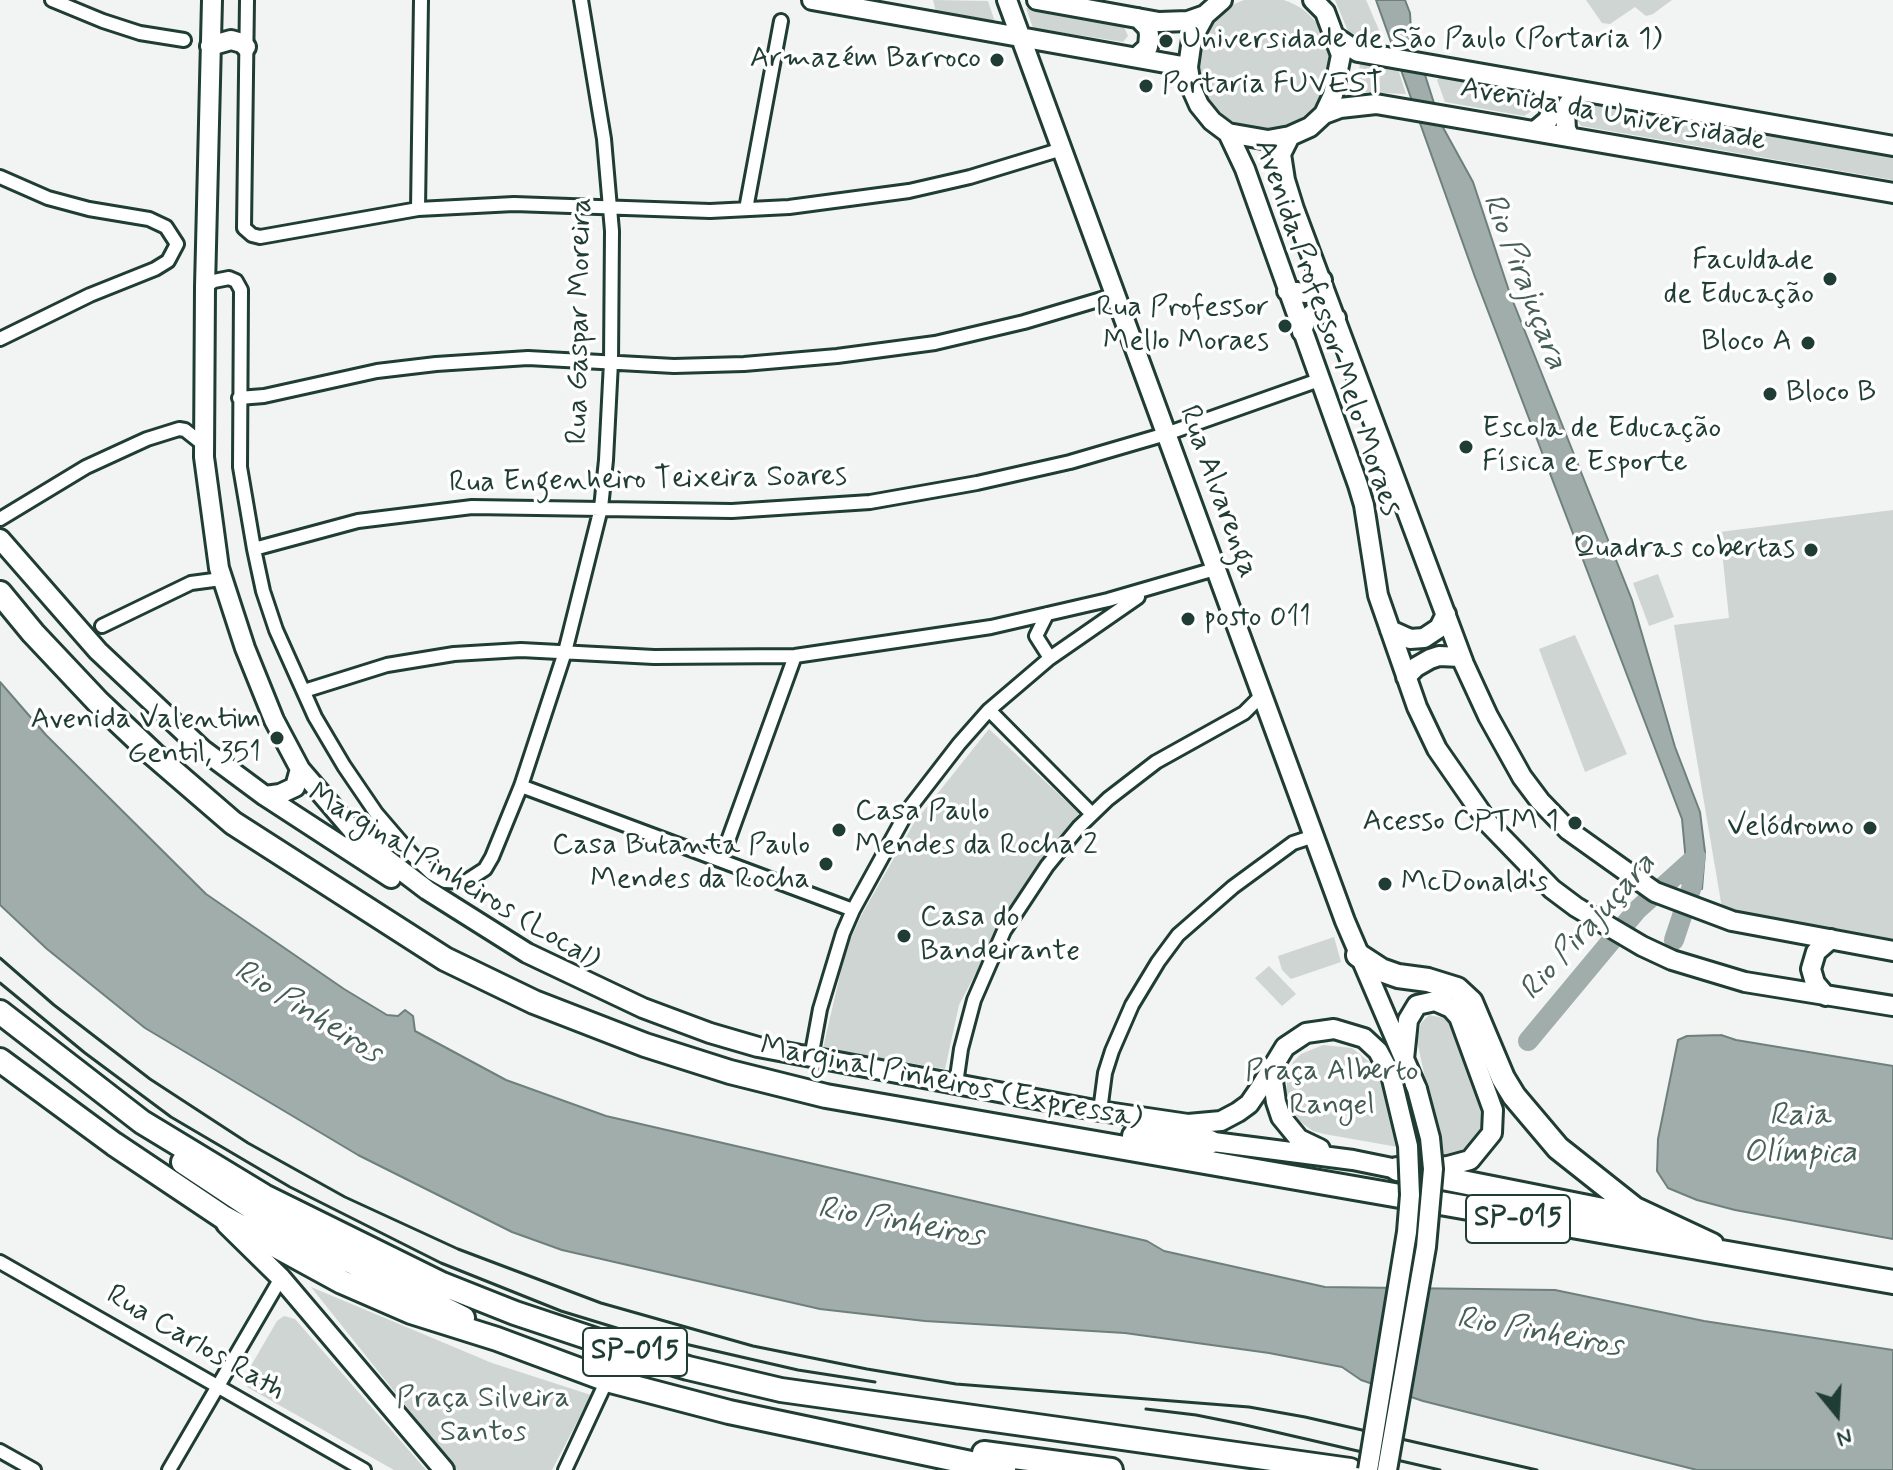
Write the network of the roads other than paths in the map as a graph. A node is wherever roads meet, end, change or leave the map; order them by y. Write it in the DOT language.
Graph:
graph roads {
  1 [pos="52,0"];
  2 [pos="212,0"];
  3 [pos="247,0"];
  4 [pos="421,0"];
  5 [pos="581,0"];
  6 [pos="812,0"];
  7 [pos="923,0"];
  8 [pos="1007,0"];
  9 [pos="1037,0"];
  10 [pos="1222,0"];
  11 [pos="1313,0"];
  12 [pos="1205,15"];
  13 [pos="1138,18"];
  14 [pos="920,19"];
  15 [pos="781,21"];
  16 [pos="1020,37"];
  17 [pos="1337,38"];
  18 [pos="184,40"];
  19 [pos="210,46"];
  20 [pos="246,47"];
  21 [pos="1137,57"];
  22 [pos="1188,67"];
  23 [pos="1538,84"];
  24 [pos="1579,91"];
  25 [pos="1324,114"];
  26 [pos="1535,131"];
  27 [pos="1228,133"];
  28 [pos="1290,136"];
  29 [pos="1570,137"];
  30 [pos="1893,146"];
  31 [pos="1062,149"];
  32 [pos="0,177"];
  33 [pos="1893,193"];
  34 [pos="611,207"];
  35 [pos="418,209"];
  36 [pos="746,209"];
  37 [pos="1322,280"];
  38 [pos="205,287"];
  39 [pos="1287,291"];
  40 [pos="1115,295"];
  41 [pos="1336,318"];
  42 [pos="1302,332"];
  43 [pos="0,339"];
  44 [pos="611,362"];
  45 [pos="1319,380"];
  46 [pos="239,398"];
  47 [pos="1166,434"];
  48 [pos="204,445"];
  49 [pos="601,508"];
  50 [pos="0,519"];
  51 [pos="0,539"];
  52 [pos="254,549"];
  53 [pos="217,552"];
  54 [pos="1215,569"];
  55 [pos="221,579"];
  56 [pos="191,583"];
  57 [pos="1150,589"];
  58 [pos="0,593"];
  59 [pos="1047,614"];
  60 [pos="1446,614"];
  61 [pos="102,626"];
  62 [pos="991,627"];
  63 [pos="1390,630"];
  64 [pos="1036,636"];
  65 [pos="565,652"];
  66 [pos="795,656"];
  67 [pos="1461,657"];
  68 [pos="1050,658"];
  69 [pos="1406,677"];
  70 [pos="304,691"];
  71 [pos="1262,695"];
  72 [pos="989,710"];
  73 [pos="300,769"];
  74 [pos="521,786"];
  75 [pos="265,796"];
  76 [pos="1092,814"];
  77 [pos="1314,836"];
  78 [pos="721,860"];
  79 [pos="853,910"];
  80 [pos="1831,939"];
  81 [pos="1893,951"];
  82 [pos="1358,955"];
  83 [pos="1826,996"];
  84 [pos="1893,1006"];
  85 [pos="0,1012"];
  86 [pos="811,1058"];
  87 [pos="1404,1059"];
  88 [pos="0,1060"];
  89 [pos="1271,1066"];
  90 [pos="956,1084"];
  91 [pos="1100,1111"];
  92 [pos="142,1122"];
  93 [pos="1037,1131"];
  94 [pos="1210,1142"];
  95 [pos="1353,1160"];
  96 [pos="1397,1169"];
  97 [pos="223,1217"];
  98 [pos="1662,1244"];
  99 [pos="1726,1253"];
  100 [pos="0,1262"];
  101 [pos="281,1278"];
  102 [pos="1893,1282"];
  103 [pos="497,1339"];
  104 [pos="607,1380"];
  105 [pos="217,1386"];
  106 [pos="912,1450"];
  107 [pos="0,1451"];
  108 [pos="34,1470"];
  109 [pos="169,1470"];
  110 [pos="364,1470"];
  111 [pos="444,1470"];
  112 [pos="565,1470"];
  113 [pos="1004,1470"];
  114 [pos="1111,1470"];
  115 [pos="1350,1470"];
  116 [pos="1368,1470"];
  117 [pos="1387,1470"];
  1 -- 18 [label="street"];
  2 -- 19 [label="main road"];
  3 -- 20 [label="street"];
  4 -- 35 [label="street"];
  5 -- 34 [label="street, Rua Gaspar Moreira"];
  6 -- 14 [label="main road"];
  7 -- 14 [label="main road"];
  8 -- 16 [label="main road, Rua Alvarenga"];
  9 -- 13 [label="main road"];
  10 -- 12 [label="main road"];
  11 -- 17 [label="main road"];
  12 -- 13 [label="main road"];
  12 -- 22 [label="main road"];
  13 -- 21 [label="main road"];
  14 -- 16 [label="main road"];
  15 -- 36 [label="street"];
  16 -- 21 [label="main road"];
  16 -- 31 [label="main road, Rua Alvarenga"];
  17 -- 23 [label="main road, Avenida da Universidade"];
  17 -- 25 [label="main road"];
  19 -- 20 [label="main road"];
  19 -- 38 [label="main road"];
  20 -- 35 [label="street"];
  21 -- 22 [label="main road"];
  22 -- 27 [label="main road"];
  23 -- 24 [label="main road, Avenida da Universidade"];
  23 -- 26 [label="main road"];
  24 -- 29 [label="main road"];
  24 -- 30 [label="main road, Avenida da Universidade"];
  25 -- 26 [label="main road, Avenida da Universidade"];
  25 -- 28 [label="main road, Avenida da Universidade"];
  26 -- 29 [label="main road, Avenida da Universidade"];
  27 -- 28 [label="main road"];
  27 -- 39 [label="main road, Avenida Professor Melo Moraes"];
  28 -- 37 [label="main road, Avenida Professor Melo Moraes"];
  29 -- 33 [label="main road, Avenida da Universidade"];
  31 -- 36 [label="street"];
  31 -- 40 [label="main road, Rua Alvarenga"];
  32 -- 43 [label="street"];
  34 -- 35 [label="street"];
  34 -- 36 [label="street"];
  34 -- 44 [label="street, Rua Gaspar Moreira"];
  37 -- 39 [label="main road"];
  37 -- 41 [label="main road, Avenida Professor Melo Moraes"];
  38 -- 46 [label="street"];
  38 -- 48 [label="main road"];
  39 -- 42 [label="main road, Avenida Professor Melo Moraes"];
  40 -- 44 [label="street"];
  40 -- 47 [label="main road, Rua Alvarenga"];
  41 -- 42 [label="main road"];
  41 -- 60 [label="main road, Avenida Professor Melo Moraes"];
  42 -- 45 [label="main road, Avenida Professor Melo Moraes"];
  44 -- 46 [label="street"];
  44 -- 49 [label="street, Rua Gaspar Moreira"];
  45 -- 47 [label="street, Rua Engenheiro Teixeira Soares"];
  45 -- 63 [label="main road, Avenida Professor Melo Moraes"];
  46 -- 52 [label="street"];
  47 -- 49 [label="street, Rua Engenheiro Teixeira Soares"];
  47 -- 54 [label="main road, Rua Alvarenga"];
  48 -- 50 [label="street"];
  48 -- 53 [label="main road"];
  49 -- 52 [label="street, Rua Engenheiro Teixeira Soares"];
  49 -- 65 [label="street, Rua Gaspar Moreira"];
  51 -- 75 [label="main road, Marginal Pinheiros (Local)"];
  52 -- 70 [label="street"];
  53 -- 55 [label="main road"];
  53 -- 56 [label="street"];
  54 -- 57 [label="street"];
  54 -- 71 [label="main road, Rua Alvarenga"];
  55 -- 56 [label="street"];
  55 -- 73 [label="main road"];
  56 -- 61 [label="street"];
  57 -- 59 [label="street"];
  57 -- 68 [label="street"];
  58 -- 93 [label="highway, Marginal Pinheiros (Expressa) / SP-015"];
  59 -- 62 [label="street"];
  59 -- 64 [label="street"];
  60 -- 63 [label="main road"];
  60 -- 67 [label="main road, Avenida Professor Melo Moraes"];
  62 -- 64 [label="street"];
  62 -- 66 [label="street"];
  63 -- 69 [label="main road, Avenida Professor Melo Moraes"];
  64 -- 68 [label="street"];
  65 -- 66 [label="street"];
  65 -- 70 [label="street"];
  65 -- 74 [label="street, Rua Gaspar Moreira"];
  66 -- 78 [label="street"];
  67 -- 69 [label="main road"];
  67 -- 80 [label="main road, Avenida Professor Melo Moraes"];
  68 -- 72 [label="street"];
  69 -- 83 [label="main road, Avenida Professor Melo Moraes"];
  70 -- 74 [label="street, Rua Gaspar Moreira"];
  71 -- 76 [label="street"];
  71 -- 77 [label="main road, Rua Alvarenga"];
  72 -- 76 [label="street"];
  72 -- 79 [label="street"];
  73 -- 75 [label="main road"];
  73 -- 86 [label="main road"];
  74 -- 78 [label="street"];
  75 -- 94 [label="main road, Marginal Pinheiros (Local)"];
  76 -- 90 [label="street"];
  77 -- 82 [label="main road, Rua Alvarenga"];
  77 -- 91 [label="street"];
  78 -- 79 [label="street"];
  79 -- 86 [label="street"];
  80 -- 81 [label="main road, Avenida Professor Melo Moraes"];
  80 -- 83 [label="main road"];
  82 -- 87 [label="main road, Rua Alvarenga"];
  82 -- 99 [label="highway"];
  83 -- 84 [label="main road, Avenida Professor Melo Moraes"];
  85 -- 92 [label="highway, SP-015"];
  86 -- 90 [label="main road"];
  87 -- 96 [label="main road, Marginal Pinheiros (Local)"];
  87 -- 117 [label="main road, Rua Alvarenga, bridge"];
  88 -- 97 [label="highway"];
  89 -- 91 [label="main road"];
  89 -- 95 [label="main road"];
  89 -- 116 [label="main road, bridge"];
  90 -- 91 [label="main road"];
  92 -- 103 [label="highway"];
  92 -- 115 [label="highway, SP-015"];
  93 -- 94 [label="highway"];
  93 -- 98 [label="highway, Marginal Pinheiros (Expressa) / SP-015"];
  94 -- 95 [label="main road, Marginal Pinheiros (Local)"];
  95 -- 96 [label="main road, Marginal Pinheiros (Local)"];
  96 -- 98 [label="highway"];
  97 -- 101 [label="main road"];
  97 -- 103 [label="highway"];
  98 -- 99 [label="highway, Marginal Pinheiros (Expressa) / SP-015"];
  99 -- 102 [label="highway, Marginal Pinheiros (Expressa) / SP-015"];
  100 -- 105 [label="street, Rua Carlos Rath"];
  101 -- 105 [label="street"];
  101 -- 111 [label="main road"];
  103 -- 104 [label="highway"];
  104 -- 106 [label="highway"];
  104 -- 112 [label="street"];
  105 -- 109 [label="street"];
  105 -- 110 [label="street, Rua Carlos Rath"];
  106 -- 113 [label="highway"];
  106 -- 114 [label="highway"];
  107 -- 108 [label="street"];
}
